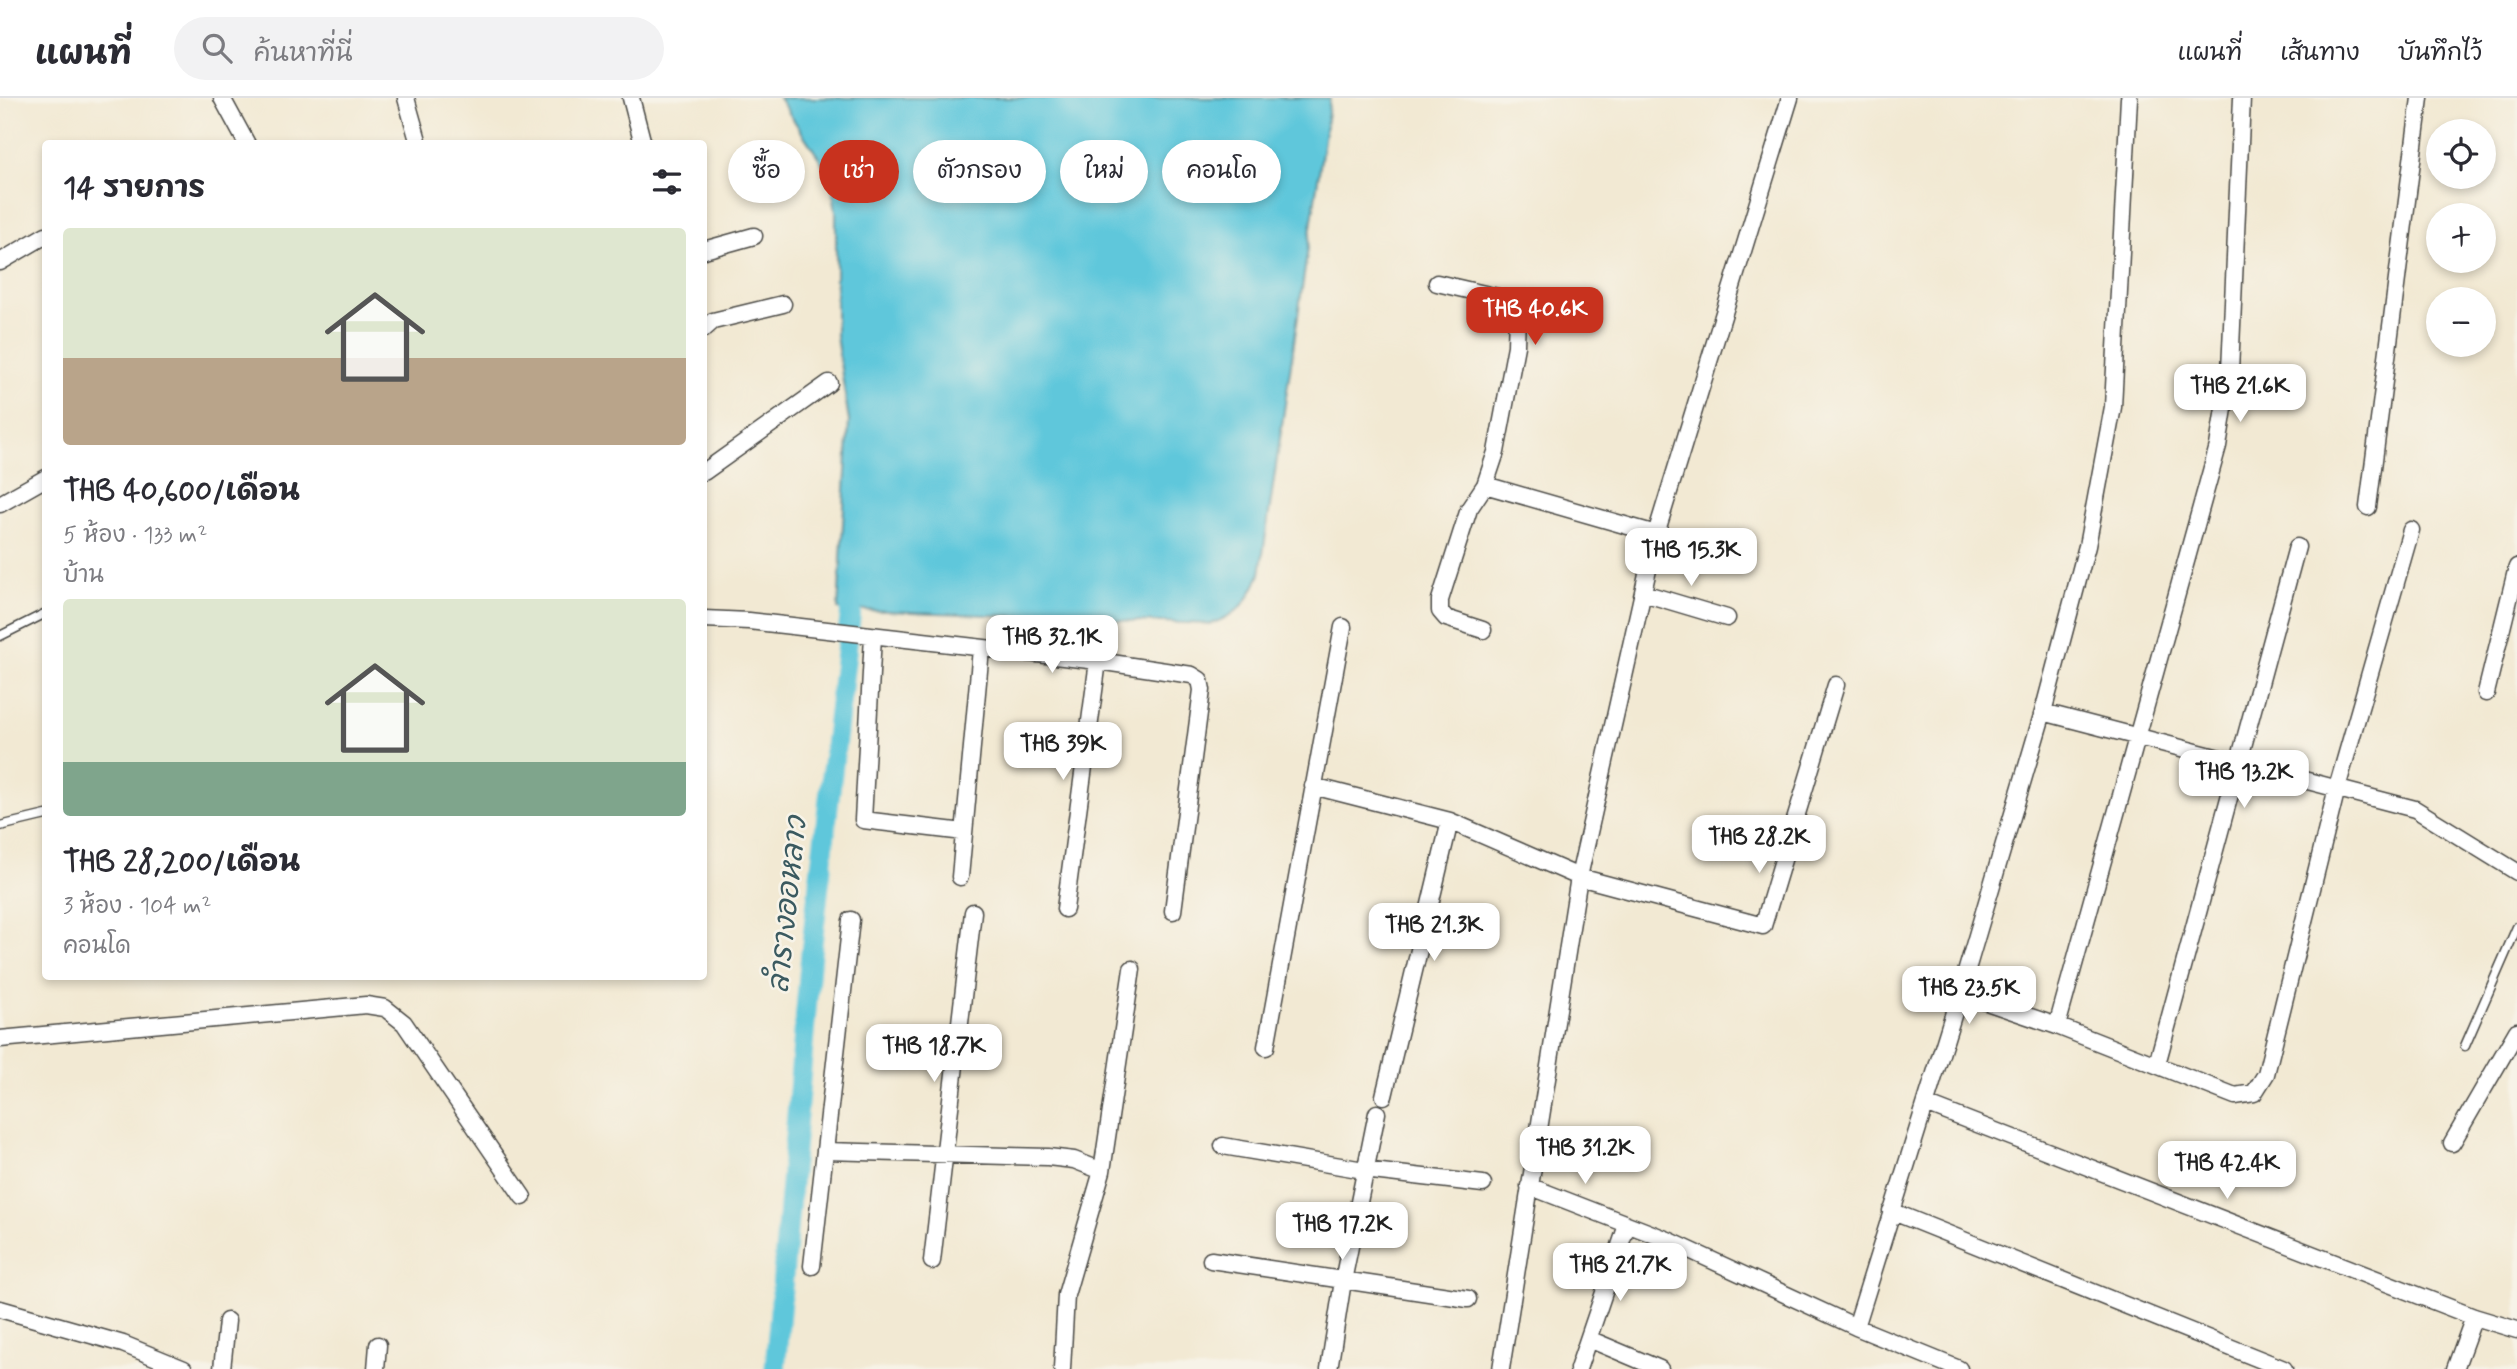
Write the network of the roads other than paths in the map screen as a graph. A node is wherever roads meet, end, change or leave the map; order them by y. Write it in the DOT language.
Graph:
graph roads {
  1 [pos="222,98"];
  2 [pos="407,98"];
  3 [pos="631,98"];
  4 [pos="1790,98"];
  5 [pos="2129,98"];
  6 [pos="2242,98"];
  7 [pos="2420,98"];
  8 [pos="245,140"];
  9 [pos="418,140"];
  10 [pos="642,140"];
  11 [pos="754,236"];
  12 [pos="42,237"];
  13 [pos="707,244"];
  14 [pos="0,262"];
  15 [pos="1437,284"];
  16 [pos="783,304"];
  17 [pos="707,326"];
  18 [pos="829,383"];
  19 [pos="707,470"];
  20 [pos="42,480"];
  21 [pos="1485,485"];
  22 [pos="0,504"];
  23 [pos="2368,507"];
  24 [pos="2412,530"];
  25 [pos="1656,534"];
  26 [pos="2297,547"];
  27 [pos="2517,567"];
  28 [pos="1643,593"];
  29 [pos="42,615"];
  30 [pos="1727,618"];
  31 [pos="707,619"];
  32 [pos="1343,627"];
  33 [pos="1483,630"];
  34 [pos="0,636"];
  35 [pos="873,636"];
  36 [pos="981,649"];
  37 [pos="1098,661"];
  38 [pos="1836,685"];
  39 [pos="2486,693"];
  40 [pos="2043,712"];
  41 [pos="2138,735"];
  42 [pos="2237,763"];
  43 [pos="1313,786"];
  44 [pos="2337,788"];
  45 [pos="42,816"];
  46 [pos="1450,821"];
  47 [pos="0,826"];
  48 [pos="964,832"];
  49 [pos="2517,872"];
  50 [pos="960,877"];
  51 [pos="1579,877"];
  52 [pos="1065,909"];
  53 [pos="1172,911"];
  54 [pos="973,912"];
  55 [pos="851,920"];
  56 [pos="2517,927"];
  57 [pos="1132,969"];
  58 [pos="1960,993"];
  59 [pos="2057,1026"];
  60 [pos="2517,1031"];
  61 [pos="0,1039"];
  62 [pos="2465,1046"];
  63 [pos="1266,1047"];
  64 [pos="2157,1065"];
  65 [pos="1384,1096"];
  66 [pos="1926,1104"];
  67 [pos="1377,1113"];
  68 [pos="2452,1143"];
  69 [pos="1223,1146"];
  70 [pos="825,1151"];
  71 [pos="943,1154"];
  72 [pos="1364,1170"];
  73 [pos="1102,1171"];
  74 [pos="1482,1184"];
  75 [pos="1529,1186"];
  76 [pos="523,1197"];
  77 [pos="1891,1211"];
  78 [pos="1627,1225"];
  79 [pos="1211,1260"];
  80 [pos="932,1261"];
  81 [pos="812,1266"];
  82 [pos="1343,1281"];
  83 [pos="1468,1299"];
  84 [pos="0,1309"];
  85 [pos="2474,1317"];
  86 [pos="227,1321"];
  87 [pos="1856,1327"];
  88 [pos="2517,1330"];
  89 [pos="1589,1339"];
  90 [pos="377,1345"];
  91 [pos="184,1369"];
  92 [pos="222,1369"];
  93 [pos="376,1369"];
  94 [pos="1062,1369"];
  95 [pos="1329,1369"];
  96 [pos="1501,1369"];
  97 [pos="1578,1369"];
  98 [pos="1660,1369"];
  99 [pos="1959,1369"];
  100 [pos="2284,1369"];
  101 [pos="2455,1369"];
  1 -- 8 [label="street"];
  2 -- 9 [label="street"];
  3 -- 10 [label="street"];
  4 -- 25 [label="street"];
  5 -- 40 [label="street"];
  6 -- 41 [label="street"];
  7 -- 23 [label="street"];
  11 -- 13 [label="street"];
  12 -- 14 [label="street"];
  15 -- 21 [label="street"];
  16 -- 17 [label="street"];
  18 -- 19 [label="street"];
  20 -- 22 [label="street"];
  21 -- 25 [label="street"];
  21 -- 33 [label="street"];
  24 -- 44 [label="street"];
  25 -- 28 [label="street"];
  26 -- 42 [label="street"];
  27 -- 39 [label="street"];
  28 -- 30 [label="street"];
  28 -- 51 [label="street"];
  29 -- 34 [label="lane"];
  31 -- 35 [label="street"];
  32 -- 43 [label="street"];
  35 -- 36 [label="street"];
  35 -- 48 [label="street"];
  36 -- 37 [label="street"];
  36 -- 48 [label="street"];
  37 -- 52 [label="street"];
  37 -- 53 [label="street"];
  38 -- 51 [label="street"];
  40 -- 41 [label="street"];
  40 -- 58 [label="street"];
  41 -- 42 [label="street"];
  41 -- 59 [label="street"];
  42 -- 44 [label="street"];
  42 -- 64 [label="street"];
  43 -- 46 [label="street"];
  43 -- 63 [label="street"];
  44 -- 49 [label="street"];
  44 -- 64 [label="street"];
  45 -- 47 [label="lane"];
  46 -- 51 [label="street"];
  46 -- 65 [label="street"];
  48 -- 50 [label="street"];
  51 -- 75 [label="street"];
  54 -- 71 [label="street"];
  55 -- 70 [label="street"];
  56 -- 62 [label="lane"];
  57 -- 73 [label="street"];
  58 -- 59 [label="street"];
  58 -- 66 [label="street"];
  59 -- 64 [label="street"];
  60 -- 68 [label="street"];
  61 -- 76 [label="street"];
  66 -- 77 [label="street"];
  66 -- 85 [label="street"];
  67 -- 72 [label="street"];
  69 -- 72 [label="street"];
  70 -- 71 [label="street"];
  70 -- 81 [label="street"];
  71 -- 73 [label="street"];
  71 -- 80 [label="street"];
  72 -- 74 [label="street"];
  72 -- 82 [label="street"];
  73 -- 94 [label="street"];
  75 -- 78 [label="street"];
  75 -- 96 [label="street"];
  77 -- 87 [label="street"];
  77 -- 100 [label="street"];
  78 -- 87 [label="street"];
  78 -- 89 [label="street"];
  79 -- 82 [label="street"];
  82 -- 83 [label="street"];
  82 -- 95 [label="street"];
  84 -- 91 [label="street"];
  85 -- 88 [label="street"];
  85 -- 101 [label="street"];
  86 -- 92 [label="street"];
  87 -- 99 [label="street"];
  89 -- 97 [label="street"];
  89 -- 98 [label="street"];
  90 -- 93 [label="street"];
}
